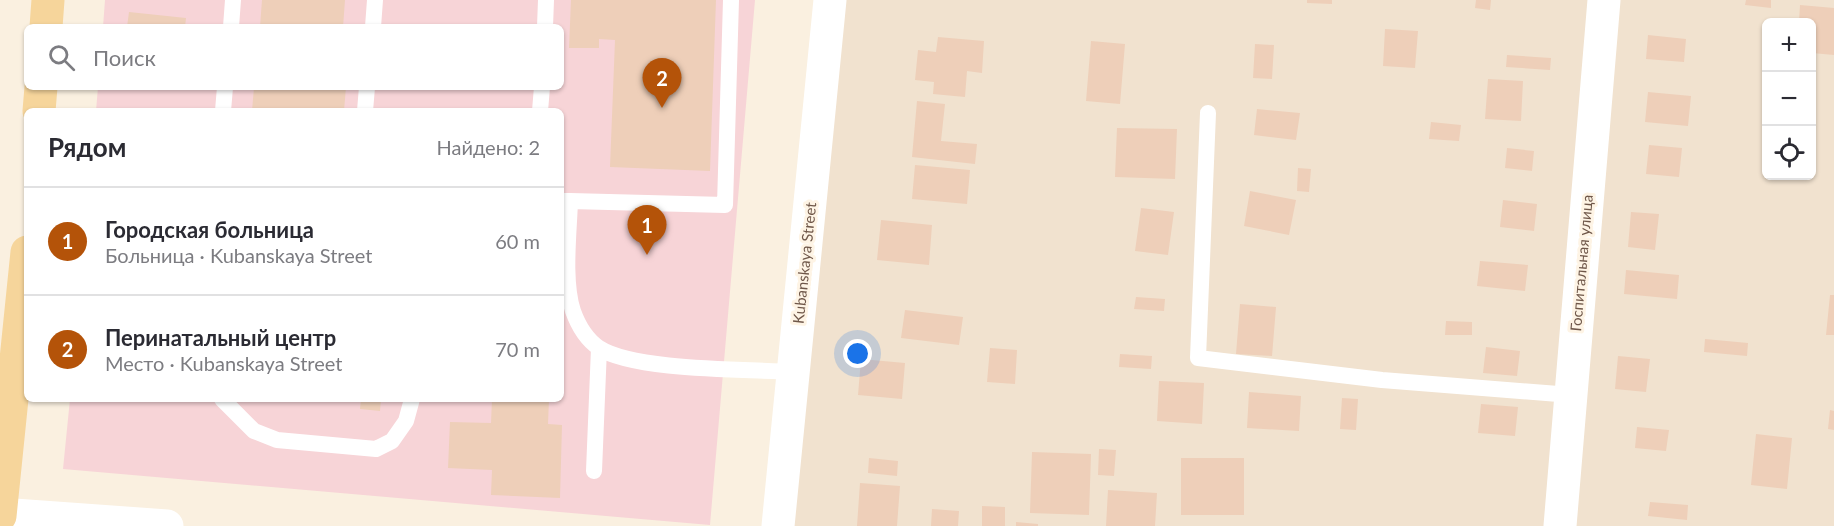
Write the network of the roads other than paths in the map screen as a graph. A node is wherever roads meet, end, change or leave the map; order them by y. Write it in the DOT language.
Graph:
graph roads {
  1 [pos="48,0"];
  2 [pos="233,0"];
  3 [pos="375,0"];
  4 [pos="546,0"];
  5 [pos="731,0"];
  6 [pos="830,0"];
  7 [pos="1604,0"];
  8 [pos="46,24"];
  9 [pos="231,24"];
  10 [pos="373,24"];
  11 [pos="545,24"];
  12 [pos="41,90"];
  13 [pos="225,90"];
  14 [pos="367,90"];
  15 [pos="542,90"];
  16 [pos="39,108"];
  17 [pos="223,108"];
  18 [pos="364,108"];
  19 [pos="540,108"];
  20 [pos="1208,113"];
  21 [pos="565,201"];
  22 [pos="24,281"];
  23 [pos="599,348"];
  24 [pos="794,372"];
  25 [pos="1571,394"];
  26 [pos="225,402"];
  27 [pos="411,402"];
  28 [pos="594,471"];
  29 [pos="0,514"];
  30 [pos="166,526"];
  31 [pos="778,526"];
  32 [pos="1560,526"];
  1 -- 8 [label="main road"];
  2 -- 9 [label="lane"];
  3 -- 10 [label="lane"];
  4 -- 11 [label="lane"];
  5 -- 21 [label="lane"];
  6 -- 24 [label="street, Kubanskaya Street"];
  7 -- 25 [label="street, Госпитальная улица"];
  12 -- 16 [label="main road"];
  13 -- 17 [label="lane"];
  14 -- 18 [label="lane"];
  15 -- 19 [label="lane"];
  20 -- 25 [label="lane"];
  21 -- 23 [label="lane"];
  22 -- 29 [label="main road"];
  23 -- 24 [label="lane"];
  23 -- 28 [label="lane"];
  24 -- 31 [label="street, Kubanskaya Street"];
  25 -- 32 [label="street, Госпитальная улица"];
  26 -- 27 [label="lane"];
  29 -- 30 [label="street"];
}
